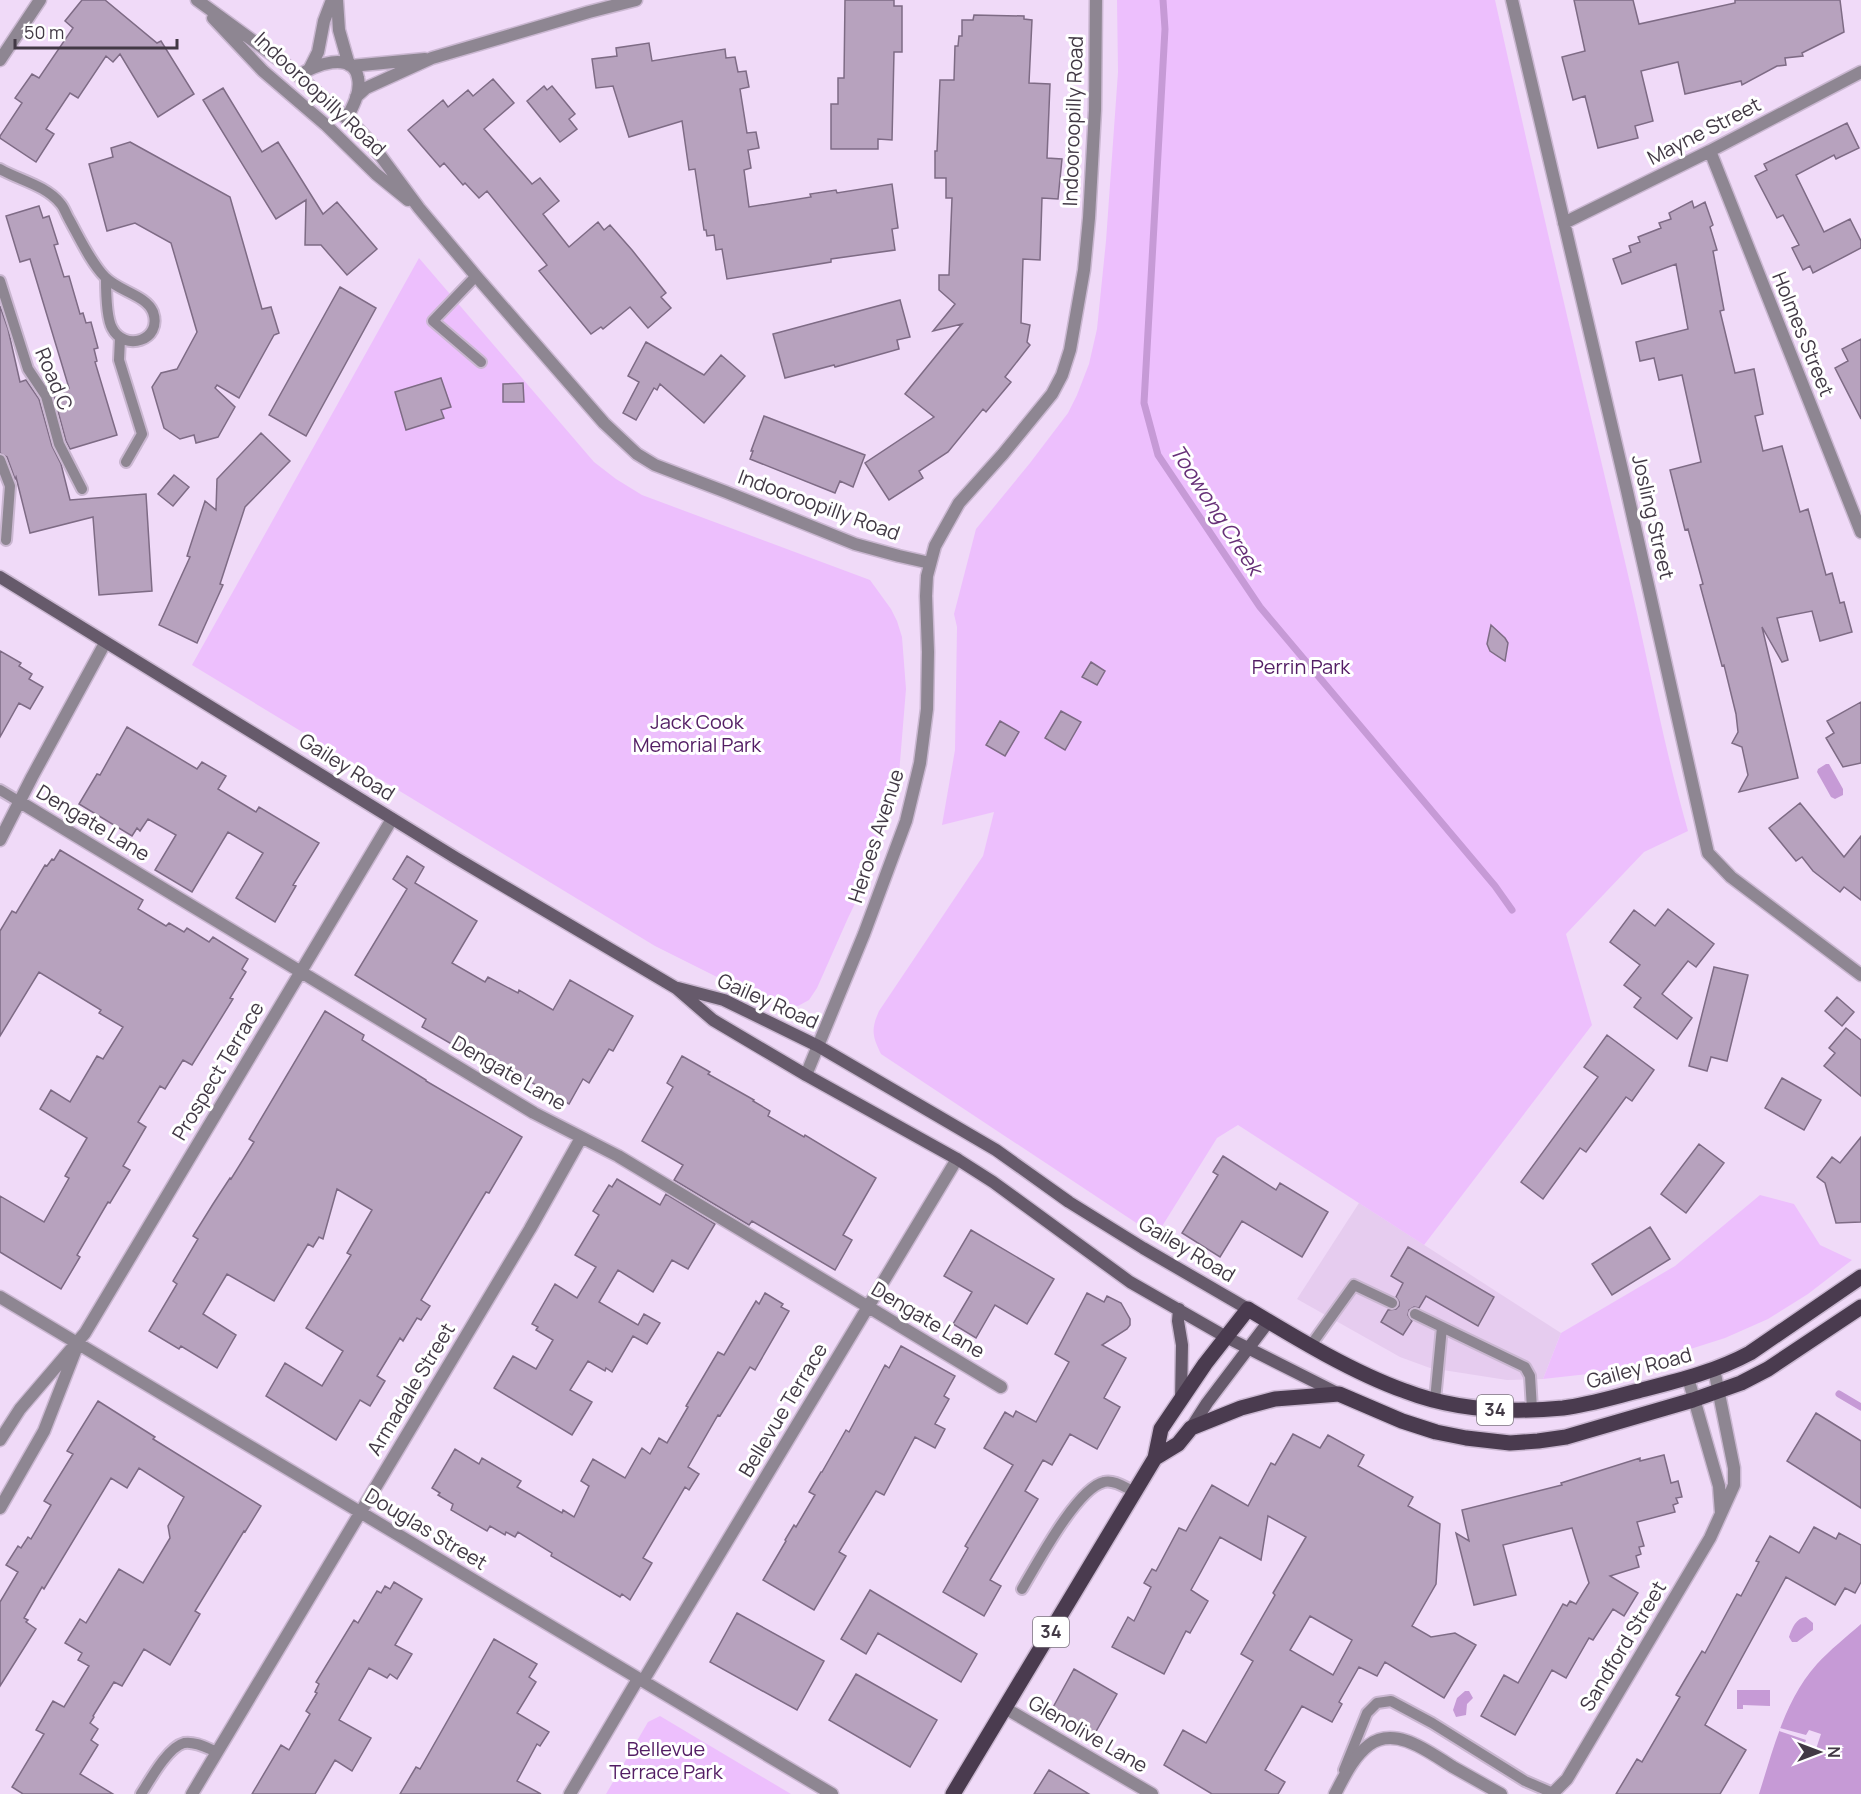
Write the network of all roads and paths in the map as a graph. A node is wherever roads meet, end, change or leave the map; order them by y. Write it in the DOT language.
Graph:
graph roads {
  1 [pos="39,0"];
  2 [pos="332,0"];
  3 [pos="337,0"];
  4 [pos="636,0"];
  5 [pos="1095,0"];
  6 [pos="1512,0"];
  7 [pos="198,1"];
  8 [pos="432,58"];
  9 [pos="0,60"];
  10 [pos="350,65"];
  11 [pos="310,68"];
  12 [pos="1861,72"];
  13 [pos="299,76"];
  14 [pos="357,97"];
  15 [pos="312,112"];
  16 [pos="347,118"];
  17 [pos="1710,151"];
  18 [pos="0,169"];
  19 [pos="419,208"];
  20 [pos="1564,223"];
  21 [pos="476,276"];
  22 [pos="106,278"];
  23 [pos="0,280"];
  24 [pos="120,338"];
  25 [pos="481,362"];
  26 [pos="0,460"];
  27 [pos="126,462"];
  28 [pos="82,489"];
  29 [pos="1861,532"];
  30 [pos="6,540"];
  31 [pos="930,563"];
  32 [pos="0,578"];
  33 [pos="105,643"];
  34 [pos="0,790"];
  35 [pos="20,802"];
  36 [pos="392,819"];
  37 [pos="0,840"];
  38 [pos="300,970"];
  39 [pos="1861,975"];
  40 [pos="676,988"];
  41 [pos="818,1046"];
  42 [pos="806,1075"];
  43 [pos="581,1138"];
  44 [pos="957,1159"];
  45 [pos="1861,1278"];
  46 [pos="0,1297"];
  47 [pos="1392,1303"];
  48 [pos="867,1306"];
  49 [pos="1861,1307"];
  50 [pos="1248,1309"];
  51 [pos="1179,1310"];
  52 [pos="1415,1314"];
  53 [pos="1269,1321"];
  54 [pos="1442,1327"];
  55 [pos="1226,1337"];
  56 [pos="78,1343"];
  57 [pos="1311,1345"];
  58 [pos="1248,1348"];
  59 [pos="1713,1369"];
  60 [pos="1688,1378"];
  61 [pos="1001,1387"];
  62 [pos="1719,1390"];
  63 [pos="1339,1394"];
  64 [pos="1180,1400"];
  65 [pos="1436,1400"];
  66 [pos="1693,1400"];
  67 [pos="1532,1409"];
  68 [pos="1191,1428"];
  69 [pos="0,1440"];
  70 [pos="1155,1458"];
  71 [pos="1135,1491"];
  72 [pos="0,1508"];
  73 [pos="359,1513"];
  74 [pos="1721,1514"];
  75 [pos="1022,1589"];
  76 [pos="641,1680"];
  77 [pos="1005,1708"];
  78 [pos="217,1752"];
  79 [pos="1335,1793"];
  80 [pos="141,1794"];
  81 [pos="192,1794"];
  82 [pos="570,1794"];
  83 [pos="832,1794"];
  84 [pos="953,1794"];
  85 [pos="1152,1794"];
  86 [pos="1501,1794"];
  87 [pos="1553,1794"];
  1 -- 9 [label="street"];
  2 -- 11 [label="street"];
  3 -- 10 [label="street"];
  4 -- 8 [label="street"];
  5 -- 31 [label="street, Indooroopilly Road"];
  6 -- 20 [label="street, Josling Street"];
  7 -- 13 [label="street, Indooroopilly Road"];
  7 -- 15 [label="street, Indooroopilly Road"];
  8 -- 10 [label="street"];
  8 -- 14 [label="street"];
  10 -- 11 [label="street"];
  10 -- 14 [label="street"];
  11 -- 13 [label="street"];
  12 -- 17 [label="street, Mayne Street"];
  13 -- 15 [label="street"];
  13 -- 16 [label="street, Indooroopilly Road"];
  14 -- 16 [label="street"];
  15 -- 16 [label="street"];
  15 -- 19 [label="street, Indooroopilly Road"];
  16 -- 19 [label="street, Indooroopilly Road"];
  17 -- 20 [label="street, Mayne Street"];
  17 -- 29 [label="street, Holmes Street"];
  18 -- 22 [label="lane"];
  19 -- 21 [label="street, Indooroopilly Road"];
  20 -- 39 [label="street, Josling Street"];
  21 -- 25 [label="lane"];
  21 -- 31 [label="street, Indooroopilly Road"];
  22 -- 24 [label="lane"];
  22 -- 24 [label="lane"];
  23 -- 28 [label="lane, Road C"];
  24 -- 27 [label="lane"];
  26 -- 30 [label="lane"];
  31 -- 41 [label="street, Heroes Avenue"];
  32 -- 33 [label="main road, Gailey Road"];
  33 -- 35 [label="street"];
  33 -- 36 [label="main road, Gailey Road"];
  34 -- 35 [label="lane, Dengate Lane"];
  35 -- 37 [label="street"];
  35 -- 38 [label="street, Dengate Lane"];
  36 -- 38 [label="street, Prospect Terrace"];
  36 -- 40 [label="main road, Gailey Road"];
  38 -- 43 [label="street, Dengate Lane"];
  38 -- 56 [label="street, Prospect Terrace"];
  40 -- 41 [label="main road, Gailey Road"];
  40 -- 42 [label="main road, Gailey Road"];
  41 -- 42 [label="street, Heroes Avenue"];
  41 -- 50 [label="main road, Gailey Road"];
  42 -- 44 [label="main road, Gailey Road"];
  43 -- 48 [label="street, Dengate Lane"];
  43 -- 73 [label="street, Armadale Street"];
  44 -- 48 [label="street, Bellevue Terrace"];
  44 -- 51 [label="main road, Gailey Road"];
  45 -- 59 [label="main road, 34"];
  46 -- 56 [label="street, Douglas Street"];
  47 -- 57 [label="lane"];
  48 -- 61 [label="street, Dengate Lane"];
  48 -- 76 [label="street, Bellevue Terrace"];
  49 -- 62 [label="main road, 34"];
  50 -- 53 [label="main road, Gailey Road / 34"];
  50 -- 55 [label="main road, 34"];
  51 -- 55 [label="main road, Gailey Road"];
  51 -- 64 [label="main road"];
  52 -- 54 [label="lane"];
  53 -- 57 [label="main road, Gailey Road / 34"];
  53 -- 58 [label="main road"];
  54 -- 65 [label="lane"];
  54 -- 67 [label="lane"];
  55 -- 58 [label="main road, Gailey Road"];
  55 -- 64 [label="main road, 34"];
  56 -- 69 [label="street, Prospect Terrace"];
  56 -- 72 [label="street, Prospect Terrace"];
  56 -- 73 [label="street, Douglas Street"];
  57 -- 65 [label="main road, Gailey Road / 34"];
  58 -- 63 [label="main road, Gailey Road"];
  58 -- 68 [label="main road"];
  59 -- 60 [label="main road, Gailey Road / 34"];
  59 -- 62 [label="street, Sandford Street"];
  60 -- 66 [label="street"];
  60 -- 67 [label="main road, Gailey Road / 34"];
  62 -- 66 [label="main road, 34"];
  62 -- 74 [label="street, Sandford Street"];
  63 -- 66 [label="main road, Gailey Road / 34"];
  63 -- 68 [label="main road, 34"];
  64 -- 70 [label="main road, 34"];
  65 -- 67 [label="main road, Gailey Road / 34"];
  66 -- 74 [label="street"];
  68 -- 70 [label="main road, 34"];
  70 -- 71 [label="main road, 34"];
  71 -- 75 [label="lane"];
  71 -- 77 [label="main road, 34"];
  73 -- 76 [label="street, Douglas Street"];
  73 -- 78 [label="street, Armadale Street"];
  74 -- 87 [label="street, Sandford Street"];
  76 -- 82 [label="street, Bellevue Terrace"];
  76 -- 83 [label="street, Douglas Street"];
  77 -- 84 [label="main road, 34"];
  77 -- 85 [label="street, Glenolive Lane"];
  78 -- 80 [label="lane"];
  78 -- 81 [label="street, Armadale Street"];
  79 -- 86 [label="street, Sandford Street"];
  79 -- 87 [label="lane, Sandford Street"];
}
